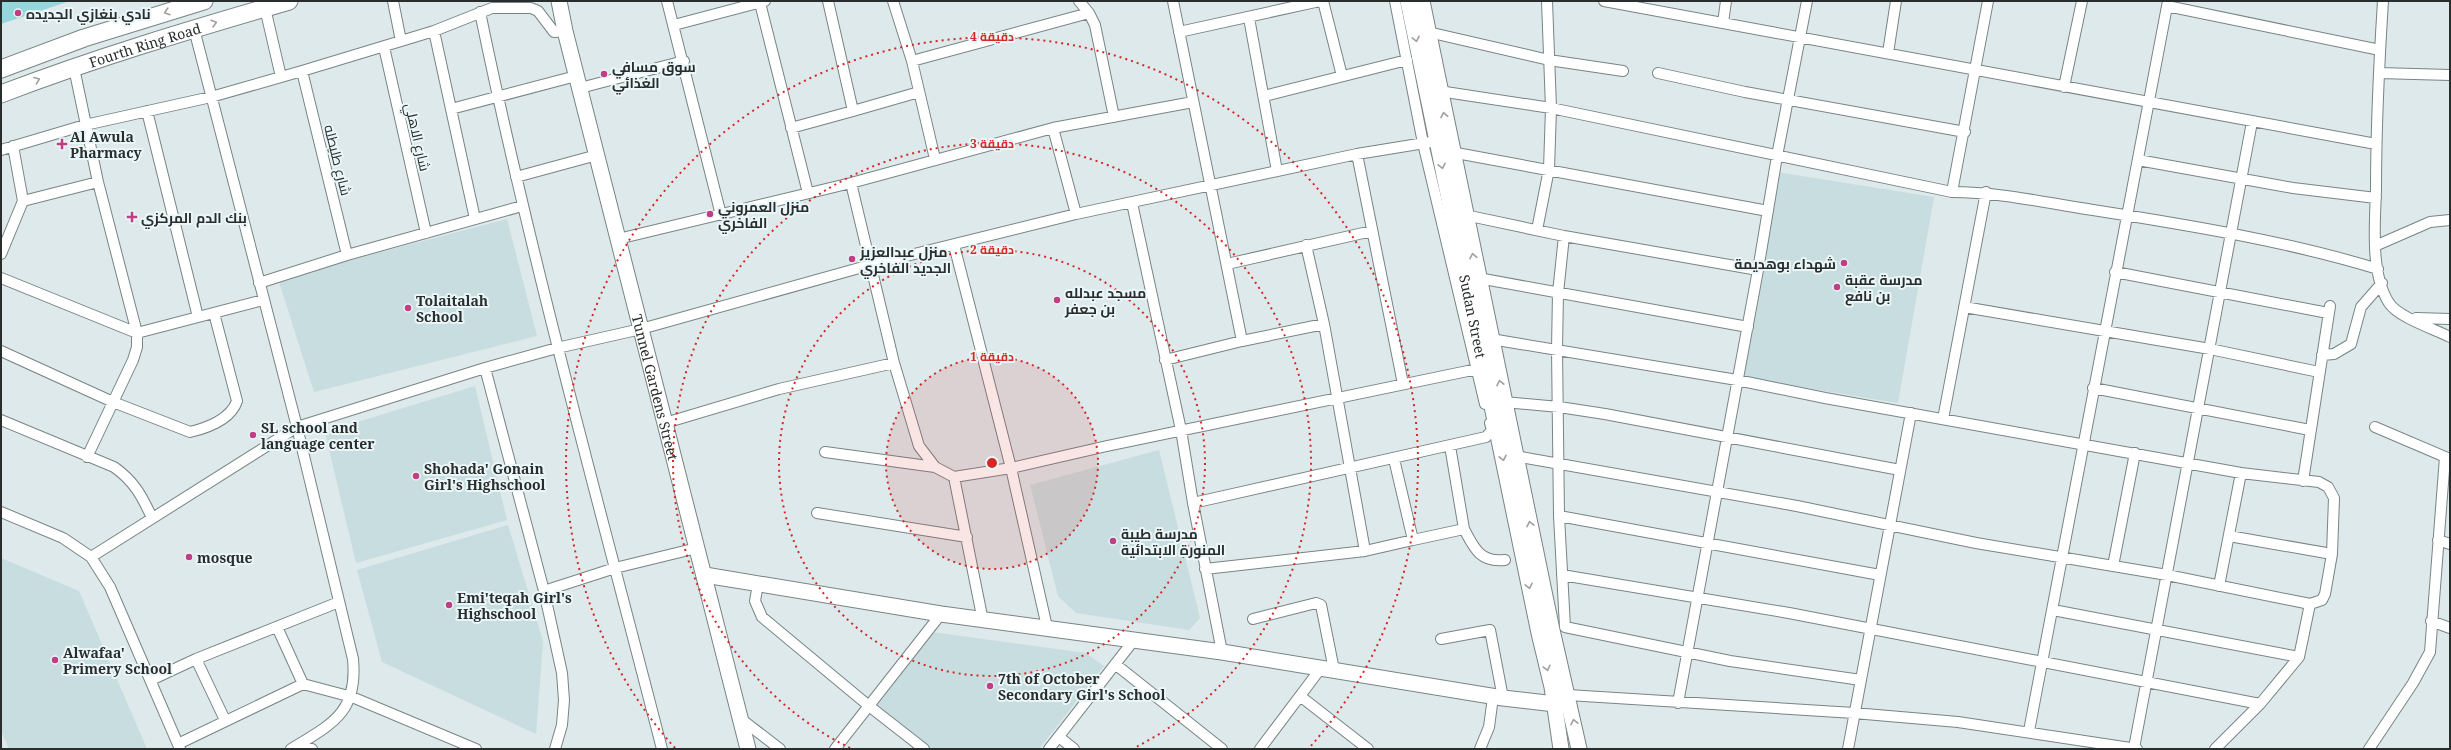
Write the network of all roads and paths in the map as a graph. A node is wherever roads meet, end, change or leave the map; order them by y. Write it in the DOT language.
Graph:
graph roads {
  1 [pos="204,1"];
  2 [pos="289,1"];
  3 [pos="393,1"];
  4 [pos="554,1"];
  5 [pos="559,1"];
  6 [pos="667,1"];
  7 [pos="828,1"];
  8 [pos="893,1"];
  9 [pos="1079,1"];
  10 [pos="1173,1"];
  11 [pos="1320,1"];
  12 [pos="1323,1"];
  13 [pos="1395,1"];
  14 [pos="1408,1"];
  15 [pos="1422,1"];
  16 [pos="1547,1"];
  17 [pos="1604,1"];
  18 [pos="1726,1"];
  19 [pos="1807,1"];
  20 [pos="1896,1"];
  21 [pos="1988,1"];
  22 [pos="2082,1"];
  23 [pos="2383,1"];
  24 [pos="762,2"];
  25 [pos="1628,3"];
  26 [pos="2168,4"];
  27 [pos="265,8"];
  28 [pos="480,12"];
  29 [pos="1089,13"];
  30 [pos="1249,18"];
  31 [pos="1722,23"];
  32 [pos="674,25"];
  33 [pos="564,28"];
  34 [pos="194,29"];
  35 [pos="434,31"];
  36 [pos="1179,32"];
  37 [pos="1428,32"];
  38 [pos="1800,38"];
  39 [pos="401,41"];
  40 [pos="384,47"];
  41 [pos="2380,50"];
  42 [pos="1888,54"];
  43 [pos="1407,60"];
  44 [pos="1549,60"];
  45 [pos="684,61"];
  46 [pos="912,61"];
  47 [pos="74,68"];
  48 [pos="1,69"];
  49 [pos="302,71"];
  50 [pos="1623,71"];
  51 [pos="1975,71"];
  52 [pos="1658,73"];
  53 [pos="2379,73"];
  54 [pos="2450,75"];
  55 [pos="1342,76"];
  56 [pos="281,77"];
  57 [pos="578,82"];
  58 [pos="2064,87"];
  59 [pos="1439,91"];
  60 [pos="919,92"];
  61 [pos="1,94"];
  62 [pos="1264,96"];
  63 [pos="211,97"];
  64 [pos="497,97"];
  65 [pos="1788,100"];
  66 [pos="1193,102"];
  67 [pos="2149,103"];
  68 [pos="1551,108"];
  69 [pos="451,109"];
  70 [pos="147,111"];
  71 [pos="853,111"];
  72 [pos="1114,117"];
  73 [pos="2252,122"];
  74 [pos="85,125"];
  75 [pos="791,128"];
  76 [pos="1052,128"];
  77 [pos="1965,132"];
  78 [pos="1440,144"];
  79 [pos="2376,144"];
  80 [pos="13,146"];
  81 [pos="1,150"];
  82 [pos="1357,154"];
  83 [pos="597,155"];
  84 [pos="1777,156"];
  85 [pos="935,160"];
  86 [pos="2138,160"];
  87 [pos="1549,169"];
  88 [pos="1277,171"];
  89 [pos="516,177"];
  90 [pos="2242,179"];
  91 [pos="98,182"];
  92 [pos="851,183"];
  93 [pos="1210,185"];
  94 [pos="1952,192"];
  95 [pos="1986,192"];
  96 [pos="808,193"];
  97 [pos="2376,198"];
  98 [pos="23,201"];
  99 [pos="1132,202"];
  100 [pos="522,206"];
  101 [pos="1768,211"];
  102 [pos="1076,214"];
  103 [pos="720,215"];
  104 [pos="1465,215"];
  105 [pos="2126,216"];
  106 [pos="475,219"];
  107 [pos="2450,220"];
  108 [pos="1537,230"];
  109 [pos="1372,231"];
  110 [pos="426,233"];
  111 [pos="1564,236"];
  112 [pos="2231,236"];
  113 [pos="618,239"];
  114 [pos="1306,244"];
  115 [pos="954,245"];
  116 [pos="2375,246"];
  117 [pos="1,254"];
  118 [pos="347,255"];
  119 [pos="1227,264"];
  120 [pos="870,265"];
  121 [pos="2378,269"];
  122 [pos="1758,270"];
  123 [pos="2115,272"];
  124 [pos="1,278"];
  125 [pos="1478,278"];
  126 [pos="259,283"];
  127 [pos="2382,283"];
  128 [pos="2221,292"];
  129 [pos="1558,293"];
  130 [pos="263,300"];
  131 [pos="1964,307"];
  132 [pos="214,313"];
  133 [pos="198,317"];
  134 [pos="2412,318"];
  135 [pos="2450,319"];
  136 [pos="1324,324"];
  137 [pos="1748,327"];
  138 [pos="641,329"];
  139 [pos="2105,330"];
  140 [pos="137,333"];
  141 [pos="2450,337"];
  142 [pos="1491,340"];
  143 [pos="1242,341"];
  144 [pos="557,348"];
  145 [pos="2210,348"];
  146 [pos="1557,349"];
  147 [pos="1,351"];
  148 [pos="2322,356"];
  149 [pos="1165,360"];
  150 [pos="894,363"];
  151 [pos="485,368"];
  152 [pos="1479,368"];
  153 [pos="2319,372"];
  154 [pos="1737,380"];
  155 [pos="1403,384"];
  156 [pos="2093,388"];
  157 [pos="1337,396"];
  158 [pos="113,402"];
  159 [pos="1504,402"];
  160 [pos="1559,407"];
  161 [pos="2199,409"];
  162 [pos="1911,413"];
  163 [pos="1943,419"];
  164 [pos="1,420"];
  165 [pos="665,423"];
  166 [pos="297,427"];
  167 [pos="2375,427"];
  168 [pos="1181,430"];
  169 [pos="2310,430"];
  170 [pos="1727,436"];
  171 [pos="2084,443"];
  172 [pos="1450,446"];
  173 [pos="825,452"];
  174 [pos="2134,453"];
  175 [pos="1515,456"];
  176 [pos="87,457"];
  177 [pos="2448,458"];
  178 [pos="1394,459"];
  179 [pos="2188,463"];
  180 [pos="1559,464"];
  181 [pos="936,467"];
  182 [pos="1011,468"];
  183 [pos="1349,469"];
  184 [pos="1900,470"];
  185 [pos="2241,473"];
  186 [pos="954,477"];
  187 [pos="2303,481"];
  188 [pos="1716,493"];
  189 [pos="1193,503"];
  190 [pos="1,512"];
  191 [pos="817,514"];
  192 [pos="1559,516"];
  193 [pos="152,518"];
  194 [pos="1890,526"];
  195 [pos="1464,529"];
  196 [pos="2229,536"];
  197 [pos="967,537"];
  198 [pos="1413,540"];
  199 [pos="2438,540"];
  200 [pos="1706,544"];
  201 [pos="2450,544"];
  202 [pos="697,548"];
  203 [pos="1365,551"];
  204 [pos="1529,552"];
  205 [pos="2332,554"];
  206 [pos="91,557"];
  207 [pos="2062,558"];
  208 [pos="1505,560"];
  209 [pos="2113,566"];
  210 [pos="615,568"];
  211 [pos="1205,569"];
  212 [pos="705,575"];
  213 [pos="1562,575"];
  214 [pos="1880,575"];
  215 [pos="2167,575"];
  216 [pos="758,584"];
  217 [pos="2219,586"];
  218 [pos="544,591"];
  219 [pos="1697,599"];
  220 [pos="340,602"];
  221 [pos="2310,604"];
  222 [pos="2053,610"];
  223 [pos="941,614"];
  224 [pos="1253,619"];
  225 [pos="983,621"];
  226 [pos="2431,621"];
  227 [pos="277,627"];
  228 [pos="1047,627"];
  229 [pos="1870,628"];
  230 [pos="2157,628"];
  231 [pos="2450,628"];
  232 [pos="1545,632"];
  233 [pos="1134,640"];
  234 [pos="1441,640"];
  235 [pos="1222,652"];
  236 [pos="1687,653"];
  237 [pos="2299,657"];
  238 [pos="196,659"];
  239 [pos="2042,660"];
  240 [pos="1115,664"];
  241 [pos="1328,669"];
  242 [pos="151,680"];
  243 [pos="1861,680"];
  244 [pos="2147,681"];
  245 [pos="303,684"];
  246 [pos="1568,695"];
  247 [pos="1300,696"];
  248 [pos="352,697"];
  249 [pos="1498,697"];
  250 [pos="1678,703"];
  251 [pos="1555,704"];
  252 [pos="2260,704"];
  253 [pos="869,706"];
  254 [pos="1854,713"];
  255 [pos="741,719"];
  256 [pos="225,720"];
  257 [pos="2029,731"];
  258 [pos="1059,737"];
  259 [pos="296,746"];
  260 [pos="179,747"];
  261 [pos="312,749"];
  262 [pos="476,749"];
  263 [pos="555,749"];
  264 [pos="662,749"];
  265 [pos="748,749"];
  266 [pos="780,749"];
  267 [pos="835,749"];
  268 [pos="924,749"];
  269 [pos="1049,749"];
  270 [pos="1074,749"];
  271 [pos="1222,749"];
  272 [pos="1260,749"];
  273 [pos="1368,749"];
  274 [pos="1480,749"];
  275 [pos="1561,749"];
  276 [pos="1579,749"];
  277 [pos="1848,749"];
  278 [pos="2136,749"];
  279 [pos="2215,749"];
  280 [pos="2369,749"];
  1 -- 48 [label="main road, Fourth Ring Road, one-way"];
  2 -- 27 [label="main road, Fourth Ring Road"];
  3 -- 39 [label="street"];
  4 -- 33 [label="main road, Tunnel Gardens Street"];
  5 -- 33 [label="main road, Tunnel Gardens Street"];
  6 -- 32 [label="street"];
  7 -- 71 [label="street"];
  8 -- 46 [label="street"];
  9 -- 29 [label="street"];
  10 -- 36 [label="street"];
  11 -- 30 [label="street"];
  12 -- 55 [label="street"];
  13 -- 43 [label="street"];
  14 -- 78 [label="main road, Sudan Street, one-way"];
  15 -- 37 [label="main road, Sudan Street"];
  16 -- 44 [label="street"];
  17 -- 25 [label="street"];
  18 -- 31 [label="street"];
  19 -- 38 [label="street"];
  20 -- 42 [label="street"];
  21 -- 51 [label="street"];
  22 -- 58 [label="street"];
  23 -- 41 [label="street"];
  24 -- 32 [label="street"];
  24 -- 75 [label="street"];
  25 -- 31 [label="street"];
  26 -- 41 [label="street"];
  26 -- 67 [label="street"];
  34 -- 27 [label="main road, Fourth Ring Road, one-way"];
  27 -- 56 [label="street"];
  28 -- 33 [label="street"];
  28 -- 35 [label="street"];
  28 -- 64 [label="street"];
  29 -- 46 [label="street"];
  29 -- 72 [label="street"];
  30 -- 36 [label="street"];
  30 -- 62 [label="street"];
  31 -- 38 [label="street"];
  32 -- 45 [label="street"];
  33 -- 57 [label="main road, Tunnel Gardens Street"];
  34 -- 47 [label="main road, Fourth Ring Road"];
  34 -- 63 [label="street"];
  35 -- 39 [label="street"];
  35 -- 69 [label="street"];
  36 -- 66 [label="street"];
  37 -- 44 [label="street"];
  37 -- 59 [label="main road, Sudan Street"];
  38 -- 42 [label="street"];
  38 -- 65 [label="street"];
  39 -- 40 [label="street"];
  40 -- 49 [label="street"];
  40 -- 110 [label="street, شارع الاهلي"];
  41 -- 53 [label="street"];
  42 -- 51 [label="street"];
  43 -- 55 [label="street"];
  43 -- 78 [label="street"];
  44 -- 50 [label="street"];
  44 -- 68 [label="street"];
  45 -- 57 [label="street"];
  45 -- 103 [label="street"];
  46 -- 60 [label="street"];
  61 -- 47 [label="main road, Fourth Ring Road, one-way"];
  47 -- 74 [label="street"];
  49 -- 56 [label="street"];
  49 -- 118 [label="street, شارع طليطله"];
  51 -- 58 [label="street"];
  51 -- 77 [label="street"];
  52 -- 65 [label="street"];
  53 -- 54 [label="street"];
  53 -- 79 [label="street"];
  55 -- 62 [label="street"];
  56 -- 63 [label="street"];
  57 -- 64 [label="street"];
  57 -- 83 [label="main road, Tunnel Gardens Street"];
  58 -- 67 [label="street"];
  59 -- 68 [label="street"];
  78 -- 59 [label="main road, Sudan Street, one-way"];
  60 -- 71 [label="street"];
  60 -- 85 [label="street"];
  62 -- 88 [label="street"];
  63 -- 70 [label="street"];
  63 -- 126 [label="street"];
  64 -- 69 [label="street"];
  64 -- 89 [label="street"];
  65 -- 77 [label="street"];
  65 -- 84 [label="street"];
  66 -- 72 [label="street"];
  66 -- 93 [label="street"];
  67 -- 73 [label="street"];
  67 -- 86 [label="street"];
  68 -- 84 [label="street"];
  68 -- 87 [label="street"];
  69 -- 106 [label="street"];
  70 -- 74 [label="street"];
  70 -- 133 [label="street"];
  71 -- 75 [label="street"];
  72 -- 76 [label="street"];
  73 -- 79 [label="street"];
  73 -- 90 [label="street"];
  74 -- 80 [label="street"];
  74 -- 91 [label="street"];
  75 -- 96 [label="street"];
  76 -- 85 [label="street"];
  76 -- 102 [label="street"];
  77 -- 94 [label="street"];
  78 -- 82 [label="street"];
  78 -- 87 [label="street"];
  78 -- 104 [label="main road, Sudan Street"];
  78 -- 152 [label="main road, Sudan Street"];
  79 -- 97 [label="street"];
  80 -- 81 [label="street"];
  80 -- 98 [label="street"];
  82 -- 88 [label="street"];
  82 -- 109 [label="street"];
  83 -- 89 [label="street"];
  83 -- 113 [label="main road, Tunnel Gardens Street"];
  84 -- 94 [label="street"];
  84 -- 101 [label="street"];
  85 -- 92 [label="street"];
  86 -- 90 [label="street"];
  86 -- 105 [label="street"];
  87 -- 101 [label="street"];
  87 -- 108 [label="street"];
  88 -- 93 [label="street"];
  89 -- 100 [label="street"];
  90 -- 97 [label="street"];
  90 -- 112 [label="street"];
  91 -- 98 [label="street"];
  91 -- 140 [label="street"];
  92 -- 96 [label="street"];
  92 -- 120 [label="street"];
  93 -- 99 [label="street"];
  93 -- 119 [label="street"];
  94 -- 95 [label="street"];
  95 -- 105 [label="street"];
  95 -- 131 [label="street"];
  96 -- 103 [label="street"];
  97 -- 116 [label="street"];
  98 -- 117 [label="street"];
  99 -- 102 [label="street"];
  99 -- 149 [label="street"];
  100 -- 106 [label="street"];
  100 -- 144 [label="street"];
  101 -- 122 [label="street"];
  102 -- 115 [label="street"];
  103 -- 113 [label="street"];
  104 -- 108 [label="street"];
  125 -- 104 [label="main road, Sudan Street, one-way"];
  105 -- 112 [label="street"];
  105 -- 123 [label="street"];
  106 -- 110 [label="street"];
  107 -- 116 [label="street"];
  108 -- 111 [label="street"];
  109 -- 114 [label="street"];
  109 -- 155 [label="street"];
  110 -- 118 [label="street"];
  111 -- 122 [label="street"];
  111 -- 129 [label="street"];
  112 -- 121 [label="street"];
  112 -- 128 [label="street"];
  113 -- 138 [label="main road, Tunnel Gardens Street"];
  114 -- 119 [label="street"];
  114 -- 136 [label="street"];
  115 -- 120 [label="street"];
  115 -- 182 [label="street"];
  116 -- 121 [label="street"];
  118 -- 126 [label="street"];
  119 -- 143 [label="street"];
  120 -- 138 [label="street"];
  120 -- 150 [label="street"];
  121 -- 127 [label="street"];
  122 -- 137 [label="street"];
  123 -- 128 [label="street"];
  123 -- 139 [label="street"];
  124 -- 140 [label="street"];
  125 -- 129 [label="street"];
  125 -- 142 [label="main road, Sudan Street"];
  126 -- 130 [label="street"];
  127 -- 134 [label="street"];
  127 -- 148 [label="street"];
  128 -- 145 [label="street"];
  128 -- 148 [label="street"];
  129 -- 137 [label="street"];
  129 -- 146 [label="street"];
  130 -- 132 [label="street"];
  130 -- 166 [label="street"];
  131 -- 139 [label="street"];
  131 -- 163 [label="street"];
  132 -- 133 [label="street"];
  132 -- 158 [label="street"];
  133 -- 140 [label="street"];
  134 -- 135 [label="street"];
  134 -- 141 [label="street"];
  136 -- 143 [label="street"];
  136 -- 157 [label="street"];
  137 -- 154 [label="street"];
  138 -- 144 [label="street"];
  138 -- 165 [label="main road, Tunnel Gardens Street"];
  139 -- 145 [label="street"];
  139 -- 156 [label="street"];
  140 -- 158 [label="street"];
  142 -- 146 [label="street"];
  159 -- 142 [label="main road, Sudan Street, one-way"];
  143 -- 149 [label="street"];
  144 -- 151 [label="street"];
  144 -- 210 [label="street"];
  145 -- 153 [label="street"];
  145 -- 161 [label="street"];
  146 -- 154 [label="street"];
  146 -- 160 [label="street"];
  147 -- 158 [label="street"];
  148 -- 153 [label="street"];
  149 -- 168 [label="street"];
  150 -- 165 [label="street"];
  150 -- 181 [label="street"];
  151 -- 166 [label="street"];
  151 -- 218 [label="street"];
  152 -- 155 [label="street"];
  152 -- 172 [label="street"];
  152 -- 204 [label="main road, Sudan Street, one-way"];
  153 -- 169 [label="street"];
  154 -- 162 [label="street"];
  154 -- 170 [label="street"];
  155 -- 157 [label="street"];
  156 -- 161 [label="street"];
  156 -- 171 [label="street"];
  157 -- 168 [label="street"];
  157 -- 183 [label="street"];
  158 -- 176 [label="street"];
  159 -- 160 [label="street"];
  159 -- 175 [label="main road, Sudan Street"];
  160 -- 170 [label="street"];
  160 -- 180 [label="street"];
  161 -- 169 [label="street"];
  161 -- 179 [label="street"];
  162 -- 163 [label="street"];
  162 -- 184 [label="street"];
  163 -- 171 [label="street"];
  164 -- 176 [label="street"];
  165 -- 202 [label="main road, Tunnel Gardens Street"];
  166 -- 193 [label="street"];
  166 -- 220 [label="street"];
  167 -- 177 [label="street"];
  168 -- 182 [label="street"];
  168 -- 189 [label="street"];
  169 -- 187 [label="street"];
  170 -- 184 [label="street"];
  170 -- 188 [label="street"];
  171 -- 174 [label="street"];
  171 -- 207 [label="street"];
  172 -- 178 [label="street"];
  172 -- 195 [label="street"];
  173 -- 181 [label="street"];
  174 -- 179 [label="street"];
  174 -- 209 [label="street"];
  175 -- 180 [label="street"];
  204 -- 175 [label="main road, Sudan Street, one-way"];
  176 -- 193 [label="street"];
  177 -- 199 [label="street"];
  178 -- 183 [label="street"];
  178 -- 198 [label="street"];
  179 -- 185 [label="street"];
  179 -- 215 [label="street"];
  180 -- 188 [label="street"];
  180 -- 192 [label="street"];
  181 -- 186 [label="street"];
  182 -- 186 [label="street"];
  182 -- 228 [label="street"];
  183 -- 189 [label="street"];
  183 -- 203 [label="street"];
  184 -- 194 [label="street"];
  185 -- 187 [label="street"];
  185 -- 196 [label="street"];
  186 -- 197 [label="street"];
  187 -- 205 [label="street"];
  188 -- 194 [label="street"];
  188 -- 200 [label="street"];
  189 -- 211 [label="street"];
  190 -- 206 [label="street"];
  191 -- 197 [label="street"];
  192 -- 200 [label="street"];
  192 -- 213 [label="street"];
  193 -- 206 [label="street"];
  194 -- 207 [label="street"];
  194 -- 214 [label="street"];
  195 -- 198 [label="street"];
  195 -- 208 [label="street"];
  196 -- 205 [label="street"];
  196 -- 217 [label="street"];
  197 -- 225 [label="street"];
  198 -- 203 [label="street"];
  199 -- 201 [label="street"];
  199 -- 226 [label="street"];
  200 -- 214 [label="street"];
  200 -- 219 [label="street"];
  202 -- 210 [label="street"];
  202 -- 212 [label="main road, Tunnel Gardens Street"];
  203 -- 211 [label="street"];
  204 -- 232 [label="main road, Sudan Street"];
  205 -- 221 [label="street"];
  206 -- 242 [label="street"];
  207 -- 209 [label="street"];
  207 -- 222 [label="street"];
  209 -- 215 [label="street"];
  210 -- 218 [label="street"];
  210 -- 264 [label="street"];
  211 -- 235 [label="street"];
  212 -- 216 [label="main road"];
  212 -- 255 [label="main road, Tunnel Gardens Street"];
  213 -- 219 [label="street"];
  213 -- 236 [label="street"];
  214 -- 229 [label="street"];
  215 -- 217 [label="street"];
  215 -- 230 [label="street"];
  216 -- 223 [label="main road"];
  216 -- 253 [label="street"];
  217 -- 221 [label="street"];
  218 -- 263 [label="street"];
  219 -- 229 [label="street"];
  219 -- 236 [label="street"];
  220 -- 227 [label="street"];
  220 -- 248 [label="street"];
  221 -- 237 [label="street"];
  222 -- 230 [label="street"];
  222 -- 239 [label="street"];
  223 -- 225 [label="main road"];
  223 -- 253 [label="street"];
  224 -- 241 [label="street"];
  225 -- 228 [label="main road"];
  226 -- 231 [label="street"];
  226 -- 280 [label="street"];
  227 -- 238 [label="street"];
  227 -- 245 [label="street"];
  228 -- 233 [label="main road"];
  229 -- 239 [label="street"];
  229 -- 243 [label="street"];
  230 -- 237 [label="street"];
  230 -- 244 [label="street"];
  232 -- 246 [label="main road"];
  232 -- 251 [label="main road, one-way"];
  233 -- 235 [label="main road"];
  233 -- 240 [label="street"];
  234 -- 249 [label="street"];
  235 -- 241 [label="main road"];
  236 -- 243 [label="street"];
  236 -- 250 [label="street"];
  237 -- 252 [label="street"];
  238 -- 242 [label="street"];
  238 -- 256 [label="street"];
  239 -- 244 [label="street"];
  239 -- 257 [label="street"];
  240 -- 258 [label="street"];
  240 -- 271 [label="street"];
  241 -- 247 [label="street"];
  241 -- 249 [label="main road"];
  242 -- 260 [label="street"];
  243 -- 254 [label="street"];
  244 -- 252 [label="street"];
  244 -- 278 [label="street"];
  245 -- 248 [label="street"];
  245 -- 256 [label="street"];
  246 -- 250 [label="street"];
  276 -- 246 [label="main road, one-way"];
  247 -- 272 [label="street"];
  247 -- 273 [label="street"];
  248 -- 259 [label="street"];
  248 -- 262 [label="street"];
  249 -- 251 [label="main road"];
  249 -- 274 [label="street"];
  250 -- 254 [label="street"];
  251 -- 275 [label="main road"];
  252 -- 279 [label="street"];
  253 -- 267 [label="street"];
  253 -- 268 [label="street"];
  254 -- 257 [label="street"];
  254 -- 277 [label="street"];
  255 -- 265 [label="main road, Tunnel Gardens Street"];
  255 -- 266 [label="street"];
  256 -- 260 [label="street"];
  257 -- 278 [label="street"];
  258 -- 269 [label="street"];
  258 -- 270 [label="street"];
  259 -- 261 [label="street"];
}
